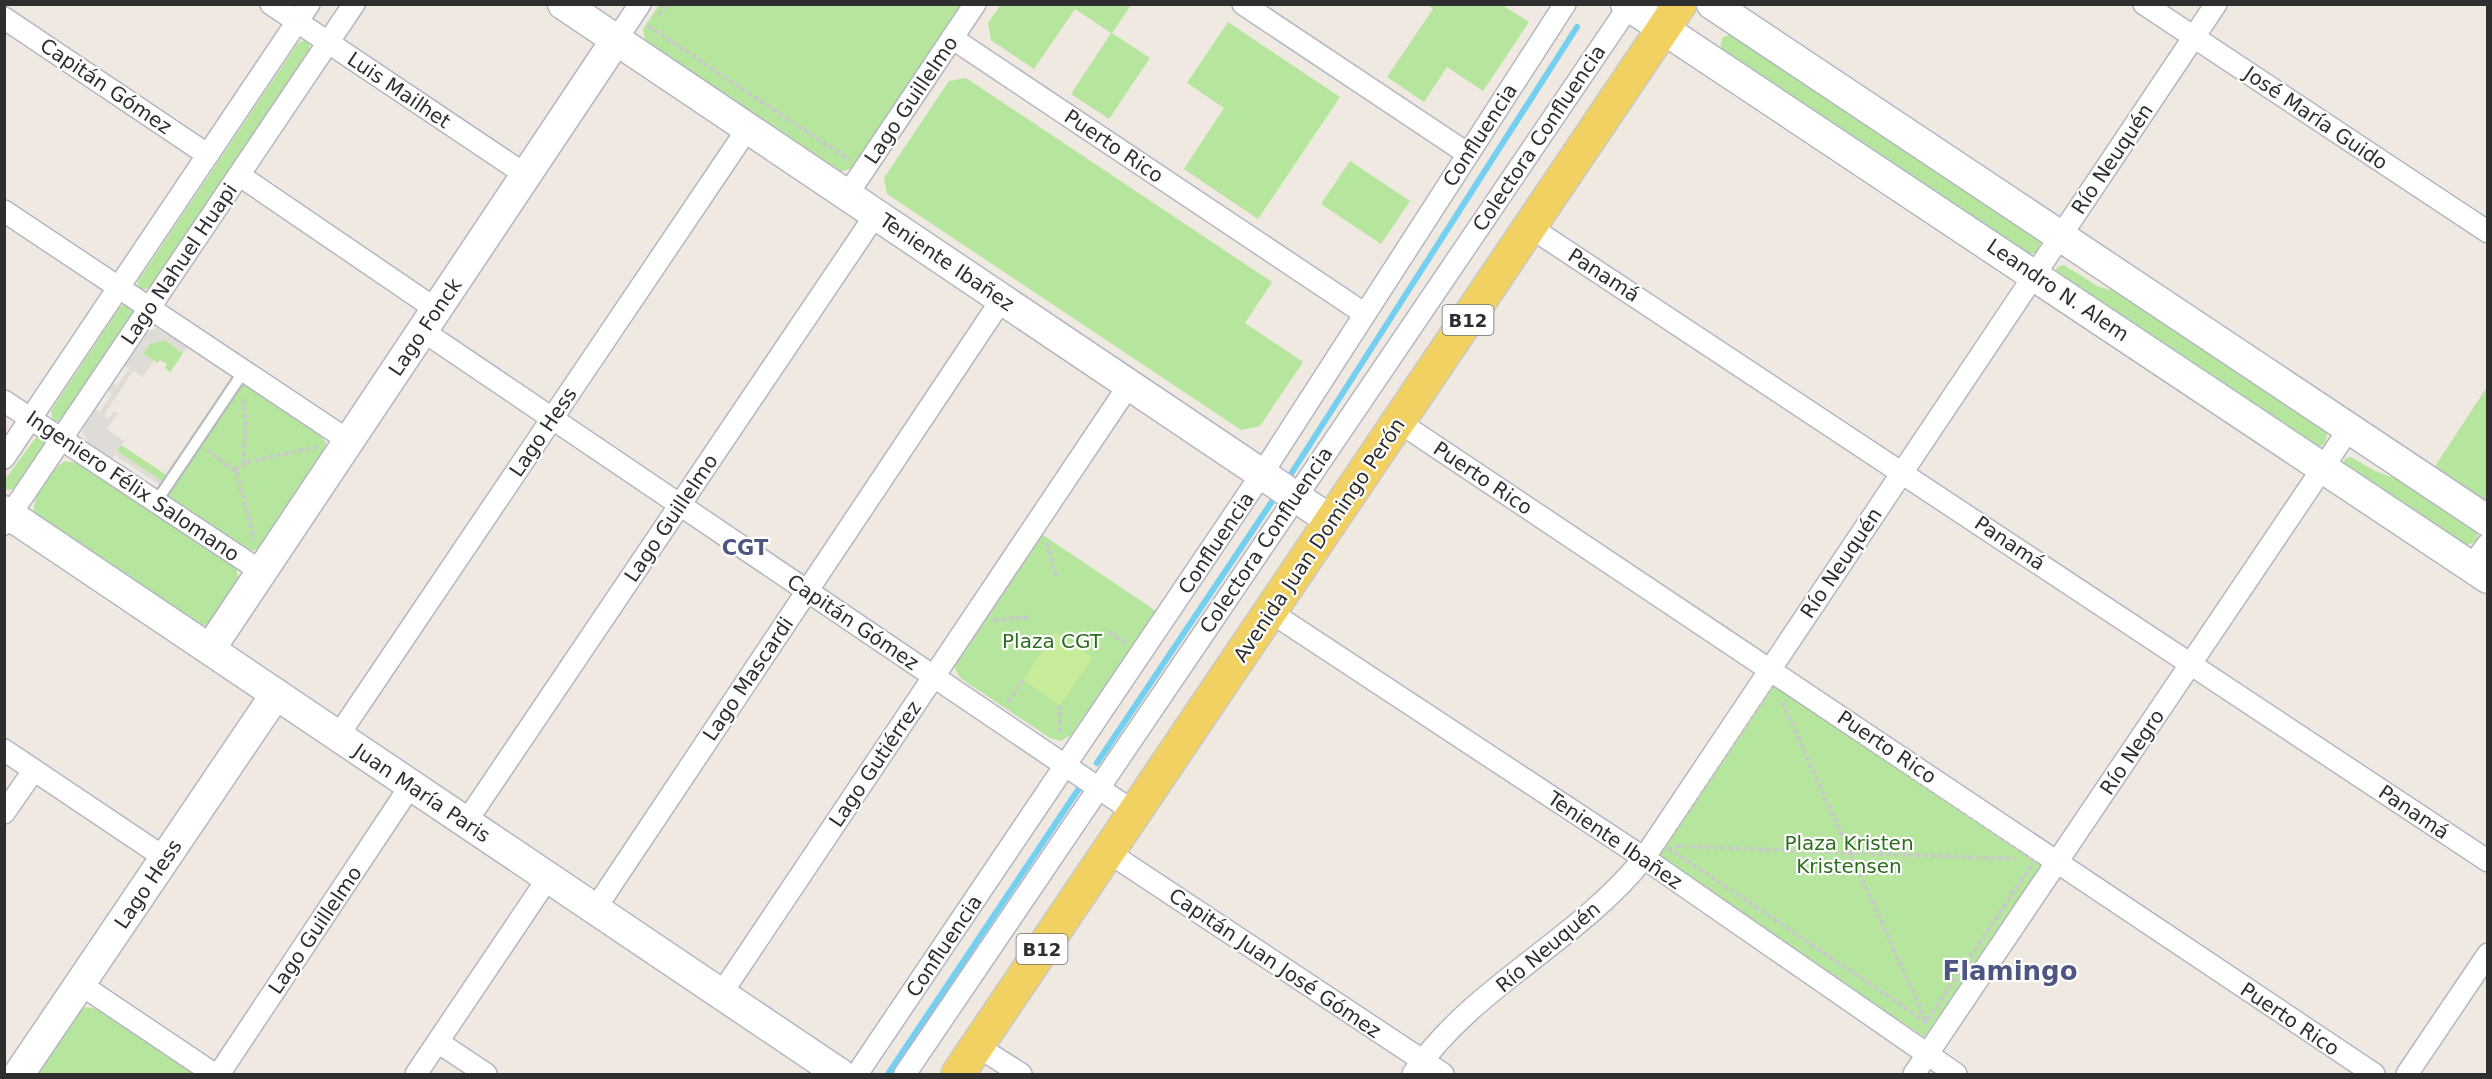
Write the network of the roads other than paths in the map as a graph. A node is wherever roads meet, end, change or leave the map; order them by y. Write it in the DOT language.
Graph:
graph roads {
  1 [pos="271,4"];
  2 [pos="309,4"];
  3 [pos="354,4"];
  4 [pos="563,4"];
  5 [pos="975,4"];
  6 [pos="1565,4"];
  7 [pos="1712,4"];
  8 [pos="2144,4"];
  9 [pos="2216,4"];
  10 [pos="1627,5"];
  11 [pos="1251,7"];
  12 [pos="643,15"];
  13 [pos="1672,16"];
  14 [pos="4,18"];
  15 [pos="297,22"];
  16 [pos="1741,24"];
  17 [pos="952,38"];
  18 [pos="2194,38"];
  19 [pos="616,40"];
  20 [pos="328,43"];
  21 [pos="1716,63"];
  22 [pos="748,128"];
  23 [pos="1468,154"];
  24 [pos="208,155"];
  25 [pos="239,175"];
  26 [pos="526,175"];
  27 [pos="847,195"];
  28 [pos="4,211"];
  29 [pos="876,214"];
  30 [pos="1530,227"];
  31 [pos="2487,232"];
  32 [pos="2060,237"];
  33 [pos="2035,274"];
  34 [pos="119,287"];
  35 [pos="1002,299"];
  36 [pos="150,308"];
  37 [pos="1365,314"];
  38 [pos="430,320"];
  39 [pos="243,380"];
  40 [pos="1130,385"];
  41 [pos="4,401"];
  42 [pos="31,418"];
  43 [pos="552,419"];
  44 [pos="1399,422"];
  45 [pos="2349,429"];
  46 [pos="62,439"];
  47 [pos="349,441"];
  48 [pos="4,458"];
  49 [pos="2323,468"];
  50 [pos="1903,471"];
  51 [pos="1262,474"];
  52 [pos="1295,496"];
  53 [pos="156,502"];
  54 [pos="680,505"];
  55 [pos="6,517"];
  56 [pos="1330,520"];
  57 [pos="2487,521"];
  58 [pos="2482,563"];
  59 [pos="261,572"];
  60 [pos="807,591"];
  61 [pos="1269,611"];
  62 [pos="210,650"];
  63 [pos="2191,664"];
  64 [pos="934,676"];
  65 [pos="1772,676"];
  66 [pos="276,694"];
  67 [pos="338,736"];
  68 [pos="4,750"];
  69 [pos="1065,766"];
  70 [pos="34,770"];
  71 [pos="411,785"];
  72 [pos="1098,788"];
  73 [pos="1134,812"];
  74 [pos="4,813"];
  75 [pos="466,822"];
  76 [pos="1108,852"];
  77 [pos="165,858"];
  78 [pos="1644,858"];
  79 [pos="2487,861"];
  80 [pos="2058,862"];
  81 [pos="548,878"];
  82 [pos="595,909"];
  83 [pos="2487,954"];
  84 [pos="80,984"];
  85 [pos="721,994"];
  86 [pos="438,1042"];
  87 [pos="977,1046"];
  88 [pos="1928,1054"];
  89 [pos="1418,1068"];
  90 [pos="19,1074"];
  91 [pos="214,1074"];
  92 [pos="219,1074"];
  93 [pos="416,1074"];
  94 [pos="486,1074"];
  95 [pos="840,1074"];
  96 [pos="857,1074"];
  97 [pos="905,1074"];
  98 [pos="958,1074"];
  99 [pos="1021,1074"];
  100 [pos="1443,1074"];
  101 [pos="1914,1074"];
  102 [pos="1956,1074"];
  103 [pos="2374,1074"];
  104 [pos="2407,1074"];
  1 -- 15 [label="street, Luis Mailhet"];
  2 -- 15 [label="street, Lago Nahuel Huapi"];
  3 -- 20 [label="street, Lago Nahuel Huapi"];
  4 -- 19 [label="street, Teniente Ibañez"];
  5 -- 17 [label="street, Lago Guillelmo"];
  6 -- 23 [label="street, Confluencia"];
  7 -- 16 [label="street"];
  8 -- 18 [label="street, José María Guido"];
  9 -- 18 [label="street, Río Neuquén"];
  10 -- 13 [label="street, Leandro N. Alem"];
  10 -- 52 [label="street, Colectora Confluencia"];
  11 -- 23 [label="street"];
  12 -- 19 [label="street, Lago Fonck"];
  13 -- 21 [label="street, Leandro N. Alem"];
  13 -- 30 [label="main road, Avenida Juan Domingo Perón / B12"];
  14 -- 24 [label="street, Capitán Gómez"];
  15 -- 20 [label="street, Luis Mailhet"];
  15 -- 24 [label="street, Lago Nahuel Huapi"];
  16 -- 21 [label="street"];
  16 -- 32 [label="street"];
  17 -- 27 [label="street, Lago Guillelmo"];
  17 -- 37 [label="street, Puerto Rico"];
  18 -- 31 [label="street, José María Guido"];
  18 -- 32 [label="street, Río Neuquén"];
  19 -- 22 [label="street, Teniente Ibañez"];
  19 -- 26 [label="street, Lago Fonck"];
  20 -- 25 [label="street, Lago Nahuel Huapi"];
  20 -- 26 [label="street, Luis Mailhet"];
  21 -- 33 [label="street, Leandro N. Alem"];
  22 -- 27 [label="street, Teniente Ibañez"];
  22 -- 43 [label="street, Lago Hess"];
  23 -- 37 [label="street, Confluencia"];
  24 -- 34 [label="street, Lago Nahuel Huapi"];
  25 -- 36 [label="street, Lago Nahuel Huapi"];
  25 -- 38 [label="street, Capitán Gómez"];
  26 -- 38 [label="street, Lago Fonck"];
  27 -- 29 [label="street, Teniente Ibañez"];
  28 -- 34 [label="street"];
  29 -- 35 [label="street, Teniente Ibañez"];
  29 -- 54 [label="street, Lago Guillelmo"];
  30 -- 44 [label="main road, Avenida Juan Domingo Perón / B12"];
  30 -- 50 [label="street, Panamá"];
  32 -- 33 [label="street, Río Neuquén"];
  32 -- 45 [label="street"];
  33 -- 49 [label="street, Leandro N. Alem"];
  33 -- 50 [label="street, Río Neuquén"];
  34 -- 36 [label="street"];
  34 -- 42 [label="street, Lago Nahuel Huapi"];
  35 -- 40 [label="street, Teniente Ibañez"];
  35 -- 60 [label="street, Lago Mascardi"];
  36 -- 39 [label="street"];
  36 -- 46 [label="street, Lago Nahuel Huapi"];
  37 -- 51 [label="street, Confluencia"];
  38 -- 43 [label="street, Capitán Gómez"];
  38 -- 47 [label="street, Lago Fonck"];
  39 -- 47 [label="street"];
  39 -- 53 [label="lane"];
  40 -- 51 [label="street, Teniente Ibañez"];
  40 -- 64 [label="street, Lago Gutiérrez"];
  41 -- 42 [label="street, Ingeniero Félix Salomano"];
  42 -- 46 [label="street, Ingeniero Félix Salomano"];
  42 -- 48 [label="street, Lago Nahuel Huapi"];
  43 -- 54 [label="street, Capitán Gómez"];
  43 -- 67 [label="street, Lago Hess"];
  44 -- 56 [label="main road, Avenida Juan Domingo Perón / B12"];
  44 -- 65 [label="street, Puerto Rico"];
  45 -- 49 [label="street, Río Negro"];
  45 -- 57 [label="street"];
  46 -- 53 [label="street, Ingeniero Félix Salomano"];
  46 -- 55 [label="street, Lago Nahuel Huapi"];
  47 -- 59 [label="street, Lago Fonck"];
  49 -- 58 [label="street, Leandro N. Alem"];
  49 -- 63 [label="street, Río Negro"];
  50 -- 63 [label="street, Panamá"];
  50 -- 65 [label="street, Río Neuquén"];
  51 -- 52 [label="street, Teniente Ibañez"];
  51 -- 69 [label="street, Confluencia"];
  52 -- 56 [label="street, Teniente Ibañez"];
  52 -- 72 [label="street, Colectora Confluencia"];
  53 -- 59 [label="street, Ingeniero Félix Salomano"];
  54 -- 60 [label="street, Capitán Gómez"];
  54 -- 75 [label="street, Lago Guillelmo"];
  55 -- 62 [label="street, Juan María Paris"];
  56 -- 61 [label="main road, Avenida Juan Domingo Perón / B12"];
  59 -- 62 [label="street, Lago Fonck"];
  60 -- 64 [label="street, Capitán Gómez"];
  60 -- 82 [label="street, Lago Mascardi"];
  61 -- 73 [label="main road, Avenida Juan Domingo Perón / B12"];
  61 -- 78 [label="street, Teniente Ibañez"];
  62 -- 66 [label="street, Juan María Paris"];
  63 -- 79 [label="street, Panamá"];
  63 -- 80 [label="street, Río Negro"];
  64 -- 69 [label="street, Capitán Gómez"];
  64 -- 85 [label="street, Lago Gutiérrez"];
  65 -- 78 [label="street, Río Neuquén"];
  65 -- 80 [label="street, Puerto Rico"];
  66 -- 67 [label="street, Juan María Paris"];
  66 -- 77 [label="street, Lago Hess"];
  67 -- 71 [label="street, Juan María Paris"];
  68 -- 70 [label="street"];
  69 -- 72 [label="street, Capitán Gómez"];
  69 -- 96 [label="street, Confluencia"];
  70 -- 74 [label="street"];
  70 -- 77 [label="street"];
  71 -- 75 [label="street, Juan María Paris"];
  71 -- 92 [label="street, Lago Guillelmo"];
  72 -- 73 [label="street, Capitán Gómez"];
  72 -- 97 [label="street, Colectora Confluencia"];
  73 -- 76 [label="main road, Avenida Juan Domingo Perón / B12"];
  75 -- 81 [label="street, Juan María Paris"];
  76 -- 87 [label="main road, Avenida Juan Domingo Perón / B12"];
  76 -- 89 [label="street, Capitán Juan José Gómez"];
  77 -- 84 [label="street, Lago Hess"];
  78 -- 88 [label="street, Teniente Ibañez"];
  78 -- 89 [label="street, Río Neuquén"];
  80 -- 88 [label="street, Río Negro"];
  80 -- 103 [label="street, Puerto Rico"];
  81 -- 82 [label="street, Juan María Paris"];
  81 -- 86 [label="street"];
  82 -- 85 [label="street, Juan María Paris"];
  83 -- 104 [label="street"];
  84 -- 90 [label="street, Lago Hess"];
  84 -- 91 [label="street"];
  85 -- 95 [label="street, Juan María Paris"];
  86 -- 93 [label="street"];
  86 -- 94 [label="street"];
  87 -- 98 [label="main road, Avenida Juan Domingo Perón / B12"];
  87 -- 99 [label="street"];
  88 -- 101 [label="street, Río Negro"];
  88 -- 102 [label="street, Teniente Ibañez"];
  89 -- 100 [label="street, Capitán Juan José Gómez"];
}
